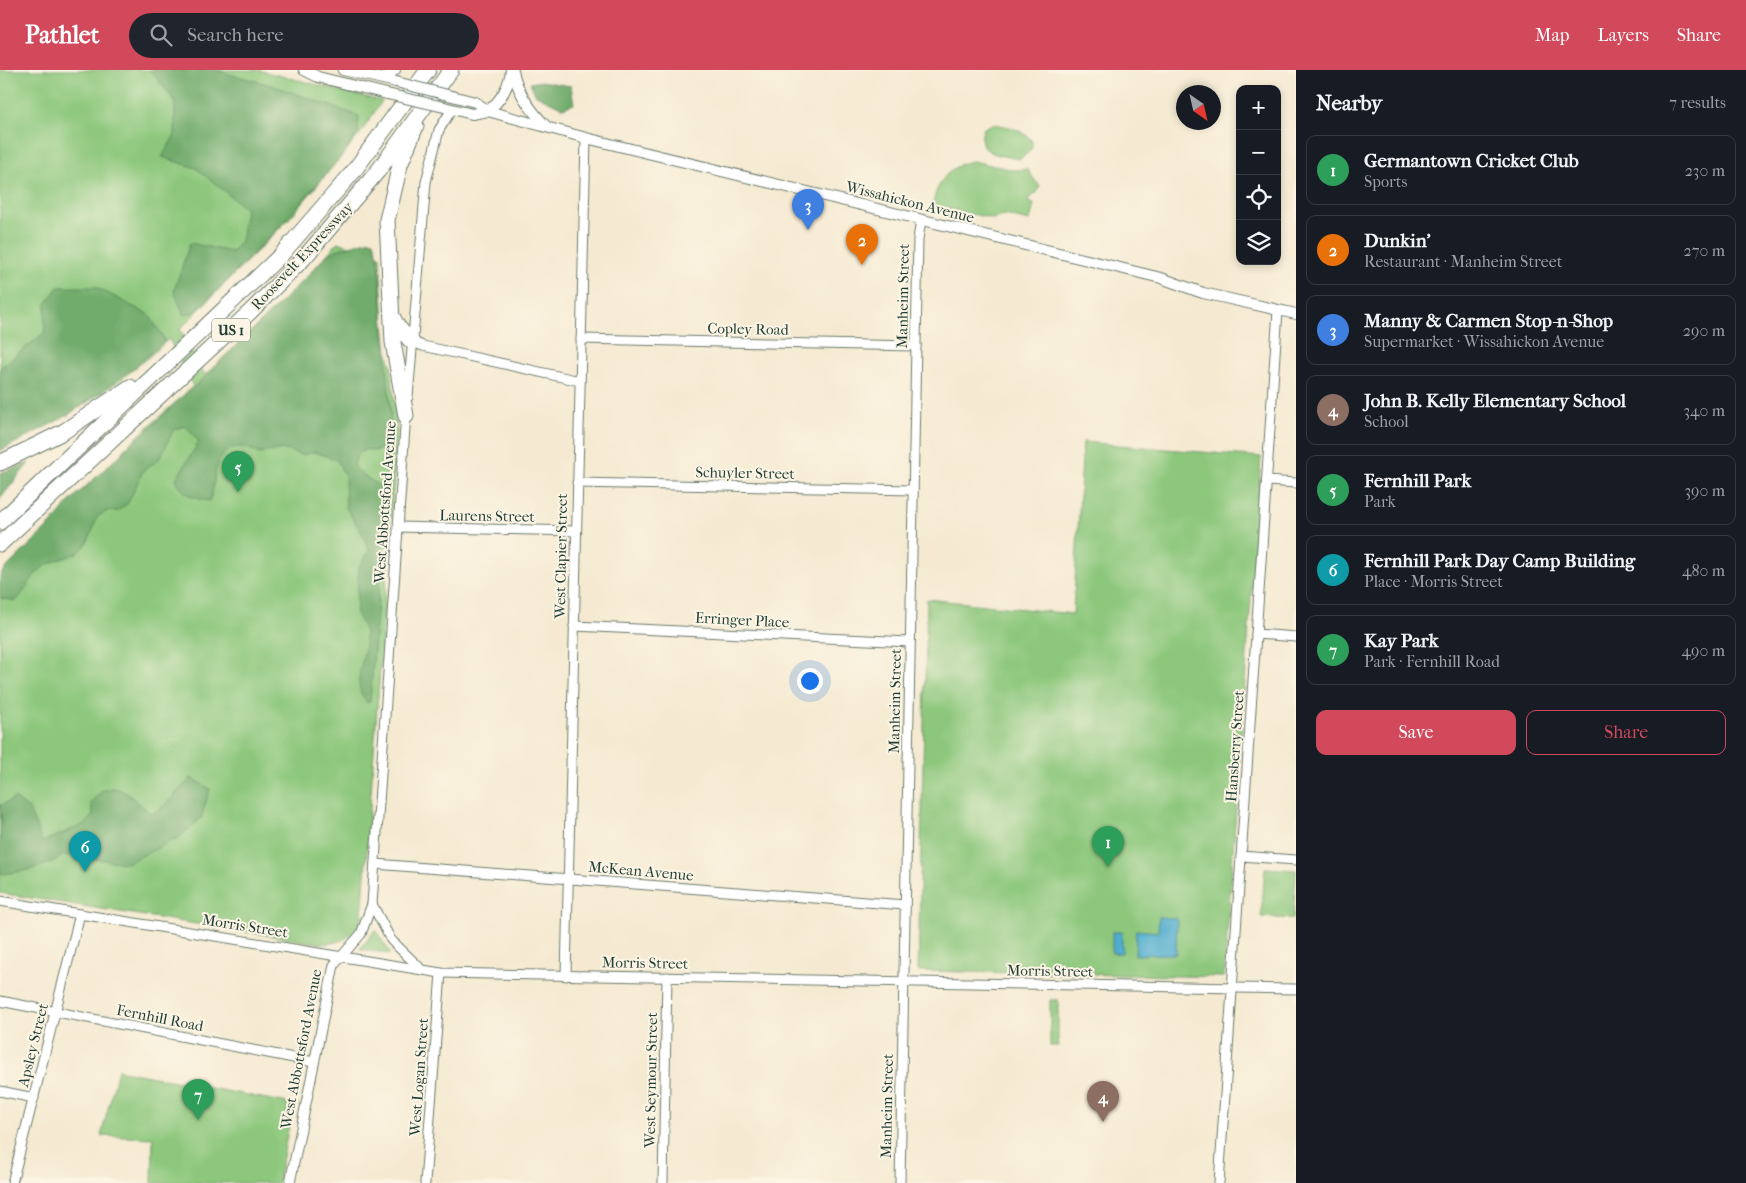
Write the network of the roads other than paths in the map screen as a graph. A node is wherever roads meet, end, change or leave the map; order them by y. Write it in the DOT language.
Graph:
graph roads {
  1 [pos="304,70"];
  2 [pos="343,70"];
  3 [pos="395,70"];
  4 [pos="428,70"];
  5 [pos="451,70"];
  6 [pos="512,70"];
  7 [pos="383,78"];
  8 [pos="448,108"];
  9 [pos="421,110"];
  10 [pos="488,111"];
  11 [pos="548,128"];
  12 [pos="586,138"];
  13 [pos="921,220"];
  14 [pos="1278,310"];
  15 [pos="1296,314"];
  16 [pos="392,315"];
  17 [pos="581,339"];
  18 [pos="412,342"];
  19 [pos="916,346"];
  20 [pos="176,355"];
  21 [pos="580,381"];
  22 [pos="406,416"];
  23 [pos="3,460"];
  24 [pos="1267,481"];
  25 [pos="577,483"];
  26 [pos="1296,484"];
  27 [pos="913,490"];
  28 [pos="26,520"];
  29 [pos="0,522"];
  30 [pos="398,527"];
  31 [pos="576,532"];
  32 [pos="0,544"];
  33 [pos="0,553"];
  34 [pos="574,626"];
  35 [pos="1256,634"];
  36 [pos="1296,638"];
  37 [pos="910,642"];
  38 [pos="1242,856"];
  39 [pos="1296,860"];
  40 [pos="374,864"];
  41 [pos="568,879"];
  42 [pos="0,901"];
  43 [pos="372,904"];
  44 [pos="905,905"];
  45 [pos="80,914"];
  46 [pos="341,955"];
  47 [pos="423,970"];
  48 [pos="440,973"];
  49 [pos="566,976"];
  50 [pos="667,978"];
  51 [pos="904,982"];
  52 [pos="1232,988"];
  53 [pos="1296,989"];
  54 [pos="0,1001"];
  55 [pos="56,1012"];
  56 [pos="314,1062"];
  57 [pos="0,1091"];
  58 [pos="34,1098"];
  59 [pos="12,1183"];
  60 [pos="290,1183"];
  61 [pos="425,1183"];
  62 [pos="663,1183"];
  63 [pos="900,1183"];
  64 [pos="1219,1183"];
  1 -- 8 [label="street, Wissahickon Avenue, bridge"];
  2 -- 7 [label="street, Wissahickon Avenue"];
  3 -- 7 [label="street"];
  4 -- 20 [label="highway, Roosevelt Expressway / US 1"];
  5 -- 9 [label="highway, Roosevelt Expressway / US 1"];
  6 -- 10 [label="street"];
  6 -- 11 [label="street"];
  7 -- 10 [label="street, Wissahickon Avenue, bridge"];
  8 -- 10 [label="street, Wissahickon Avenue"];
  8 -- 18 [label="street, West Abbottsford Avenue"];
  9 -- 16 [label="highway"];
  9 -- 28 [label="highway, Roosevelt Expressway / US 1"];
  10 -- 11 [label="street, Wissahickon Avenue"];
  11 -- 12 [label="street, Wissahickon Avenue"];
  12 -- 13 [label="street, Wissahickon Avenue"];
  12 -- 17 [label="street, West Clapier Street"];
  13 -- 14 [label="street, Wissahickon Avenue"];
  13 -- 19 [label="street, Manheim Street"];
  14 -- 15 [label="street, Wissahickon Avenue"];
  14 -- 24 [label="street, Hansberry Street"];
  16 -- 18 [label="highway"];
  16 -- 22 [label="highway"];
  17 -- 19 [label="street, Copley Road"];
  17 -- 21 [label="street, West Clapier Street"];
  18 -- 21 [label="street"];
  18 -- 22 [label="street, West Abbottsford Avenue"];
  19 -- 27 [label="street, Manheim Street"];
  20 -- 23 [label="highway"];
  20 -- 29 [label="highway, Roosevelt Expressway / US 1"];
  21 -- 25 [label="street, West Clapier Street"];
  22 -- 30 [label="street, West Abbottsford Avenue"];
  24 -- 26 [label="street"];
  24 -- 35 [label="street, Hansberry Street"];
  25 -- 27 [label="street, Schuyler Street"];
  25 -- 31 [label="street, West Clapier Street"];
  27 -- 37 [label="street, Manheim Street"];
  28 -- 32 [label="highway, Roosevelt Expressway / US 1"];
  28 -- 33 [label="highway"];
  30 -- 31 [label="street, Laurens Street"];
  30 -- 40 [label="street, West Abbottsford Avenue"];
  31 -- 34 [label="street, West Clapier Street"];
  34 -- 37 [label="street, Erringer Place"];
  34 -- 41 [label="street, West Clapier Street"];
  35 -- 36 [label="street"];
  35 -- 38 [label="street, Hansberry Street"];
  37 -- 44 [label="street, Manheim Street"];
  38 -- 39 [label="street"];
  38 -- 52 [label="street, Hansberry Street"];
  40 -- 41 [label="street, McKean Avenue"];
  40 -- 43 [label="street, West Abbottsford Avenue"];
  41 -- 44 [label="street, McKean Avenue"];
  41 -- 49 [label="street, West Clapier Street"];
  42 -- 45 [label="street, Morris Street"];
  43 -- 46 [label="street, West Abbottsford Avenue"];
  43 -- 47 [label="street"];
  44 -- 51 [label="street, Manheim Street"];
  45 -- 46 [label="street, Morris Street"];
  45 -- 55 [label="street, Apsley Street"];
  46 -- 47 [label="street, Morris Street"];
  46 -- 56 [label="street, West Abbottsford Avenue"];
  47 -- 48 [label="street, Morris Street"];
  48 -- 49 [label="street, Morris Street"];
  48 -- 61 [label="street, West Logan Street"];
  49 -- 50 [label="street, Morris Street"];
  50 -- 51 [label="street, Morris Street"];
  50 -- 62 [label="street, West Seymour Street"];
  51 -- 52 [label="street, Morris Street"];
  51 -- 63 [label="street, Manheim Street"];
  52 -- 53 [label="street, Morris Street"];
  52 -- 64 [label="street, Hansberry Street"];
  54 -- 55 [label="street, Fernhill Road"];
  55 -- 56 [label="street, Fernhill Road"];
  55 -- 58 [label="street, Apsley Street"];
  56 -- 60 [label="street, West Abbottsford Avenue"];
  57 -- 58 [label="street"];
  58 -- 59 [label="street, Apsley Street"];
}
